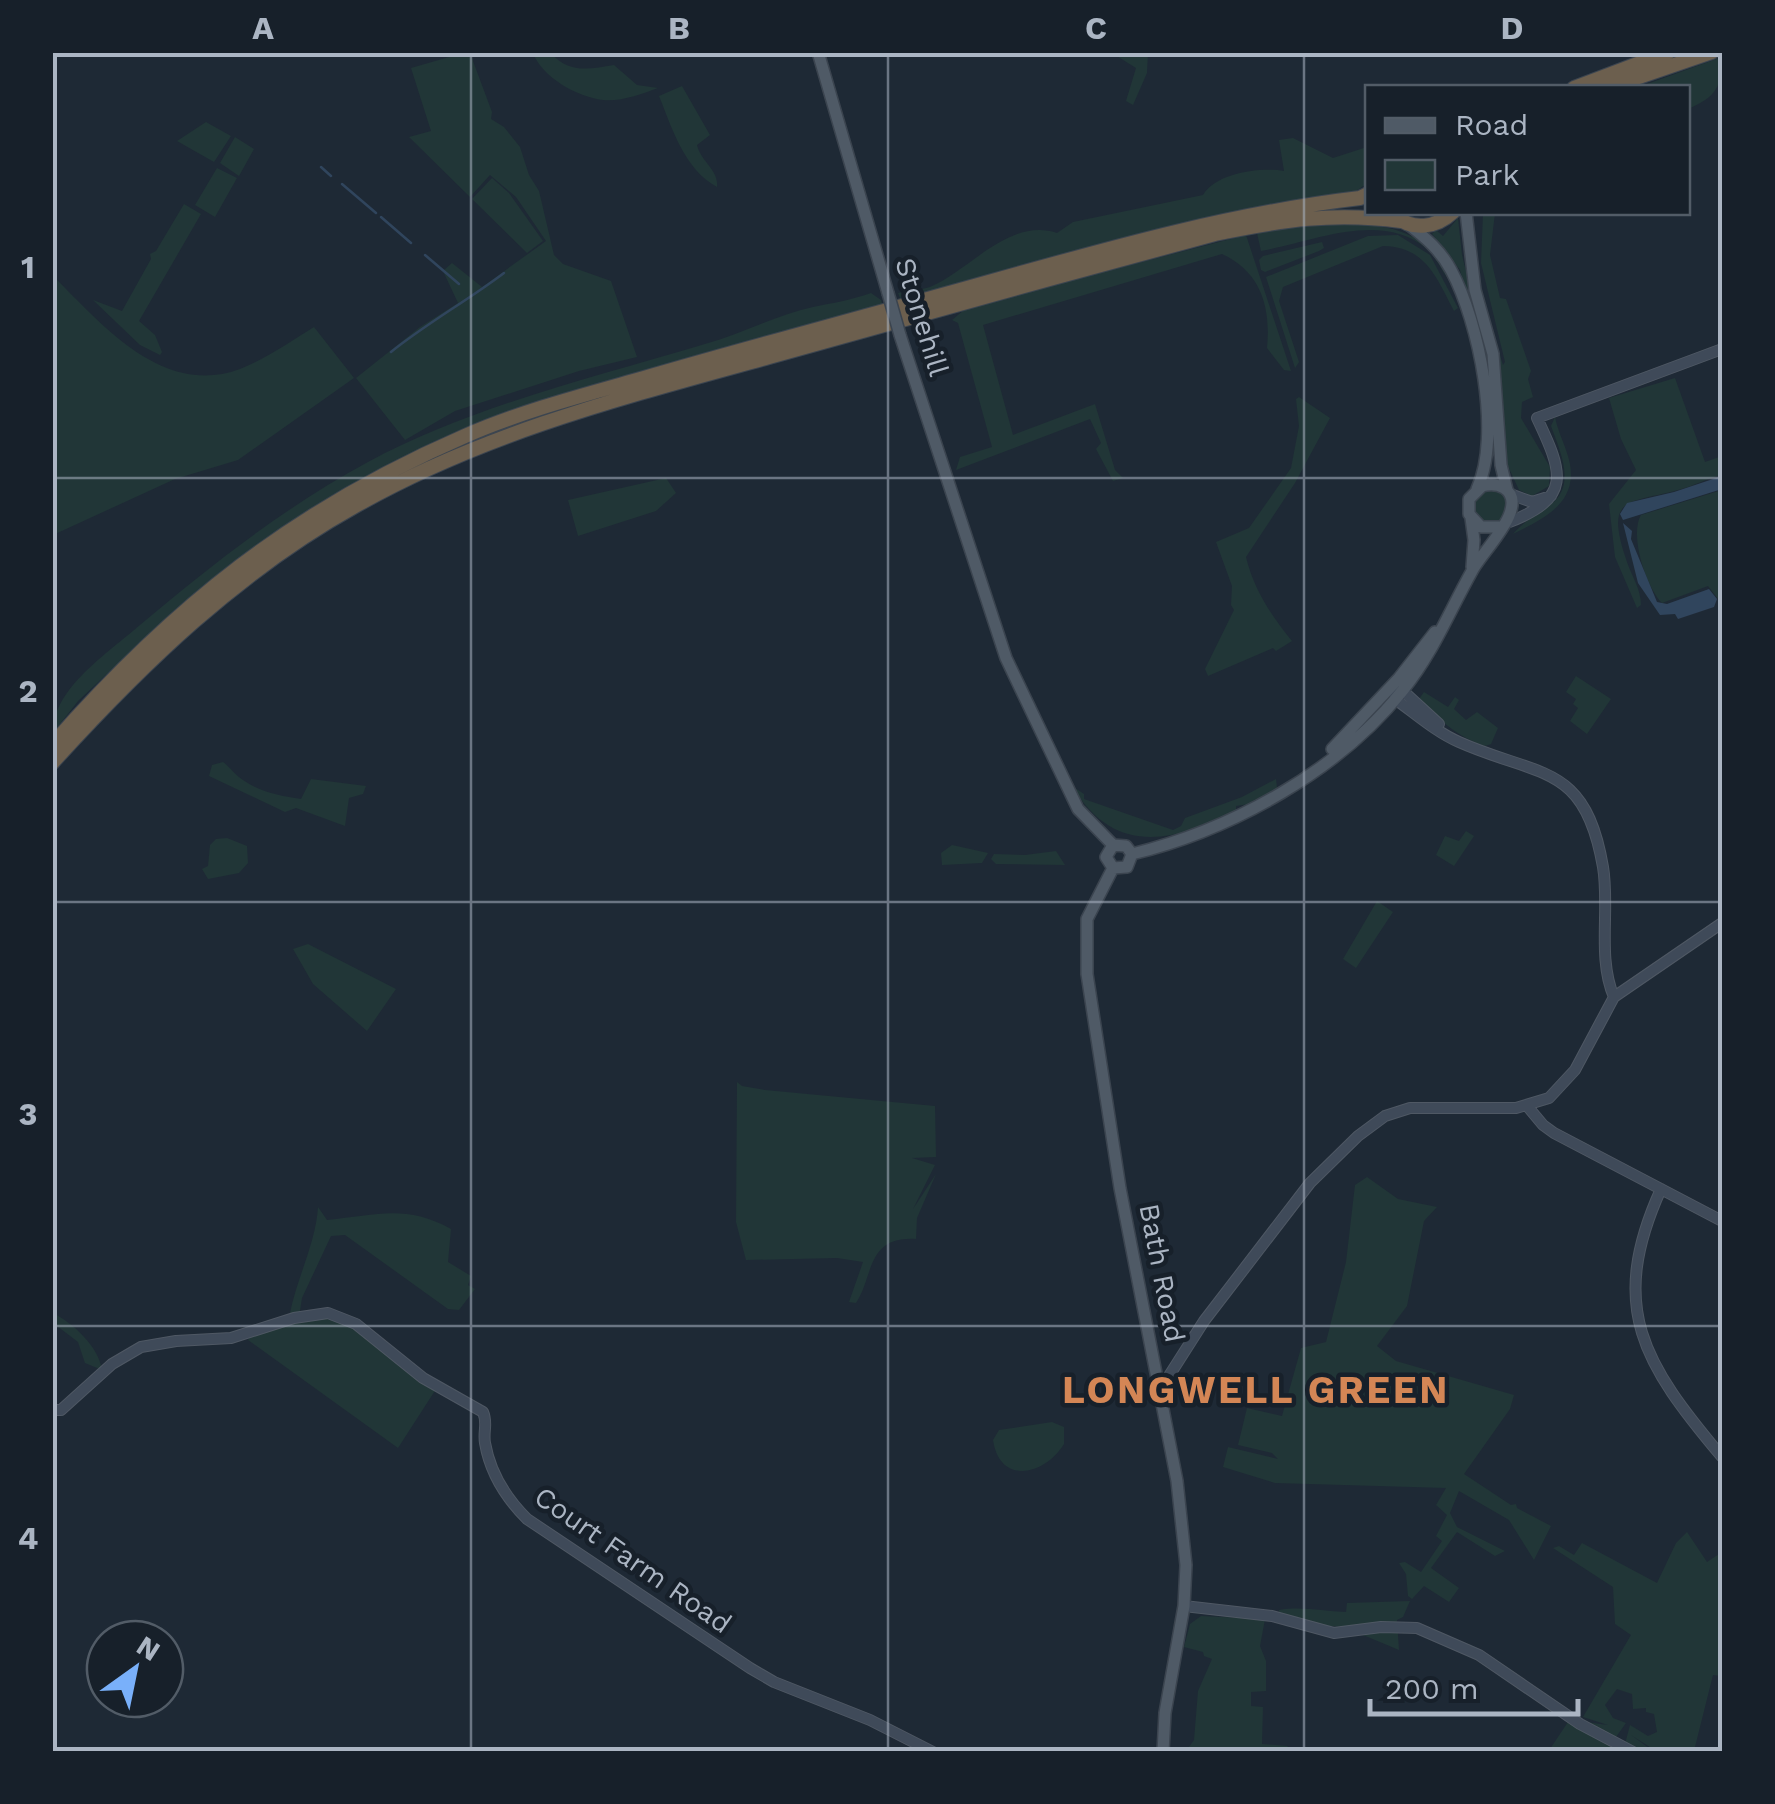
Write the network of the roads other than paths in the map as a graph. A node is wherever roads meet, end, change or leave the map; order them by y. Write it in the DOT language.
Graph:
graph roads {
  1 [pos="818,52"];
  2 [pos="1669,52"];
  3 [pos="1712,52"];
  4 [pos="1582,85"];
  5 [pos="1617,85"];
  6 [pos="1365,196"];
  7 [pos="1448,215"];
  8 [pos="1466,215"];
  9 [pos="1401,220"];
  10 [pos="1722,349"];
  11 [pos="1478,489"];
  12 [pos="1508,492"];
  13 [pos="1552,496"];
  14 [pos="1471,518"];
  15 [pos="1503,525"];
  16 [pos="1472,571"];
  17 [pos="1398,691"];
  18 [pos="52,745"];
  19 [pos="52,763"];
  20 [pos="1310,772"];
  21 [pos="1113,845"];
  22 [pos="1132,854"];
  23 [pos="1112,868"];
  24 [pos="1722,923"];
  25 [pos="1614,997"];
  26 [pos="1528,1107"];
  27 [pos="1662,1189"];
  28 [pos="1722,1221"];
  29 [pos="1176,1368"];
  30 [pos="1156,1372"];
  31 [pos="1160,1390"];
  32 [pos="52,1410"];
  33 [pos="1722,1457"];
  34 [pos="1184,1606"];
  35 [pos="933,1752"];
  36 [pos="1163,1752"];
  37 [pos="1633,1752"];
  1 -- 21 [label="main road, Stonehill, bridge"];
  2 -- 4 [label="highway"];
  3 -- 5 [label="highway"];
  6 -- 18 [label="highway"];
  7 -- 9 [label="highway"];
  8 -- 12 [label="main road"];
  9 -- 11 [label="main road"];
  9 -- 19 [label="highway"];
  10 -- 13 [label="street"];
  11 -- 12 [label="main road"];
  11 -- 14 [label="main road"];
  12 -- 13 [label="street"];
  12 -- 15 [label="main road"];
  13 -- 15 [label="street"];
  14 -- 15 [label="main road"];
  14 -- 16 [label="main road"];
  15 -- 16 [label="main road"];
  16 -- 17 [label="main road"];
  17 -- 20 [label="main road"];
  17 -- 20 [label="main road"];
  17 -- 25 [label="street"];
  20 -- 22 [label="main road"];
  21 -- 22 [label="main road"];
  21 -- 23 [label="main road"];
  22 -- 23 [label="main road"];
  23 -- 30 [label="main road, Bath Road"];
  24 -- 25 [label="street"];
  25 -- 26 [label="street"];
  26 -- 27 [label="street"];
  26 -- 29 [label="street"];
  27 -- 28 [label="street"];
  27 -- 33 [label="street"];
  29 -- 30 [label="street"];
  29 -- 31 [label="street"];
  30 -- 31 [label="main road, Bath Road"];
  31 -- 34 [label="main road, Bath Road"];
  32 -- 35 [label="street, Court Farm Road"];
  34 -- 36 [label="main road, Bath Road"];
  34 -- 37 [label="street"];
}
